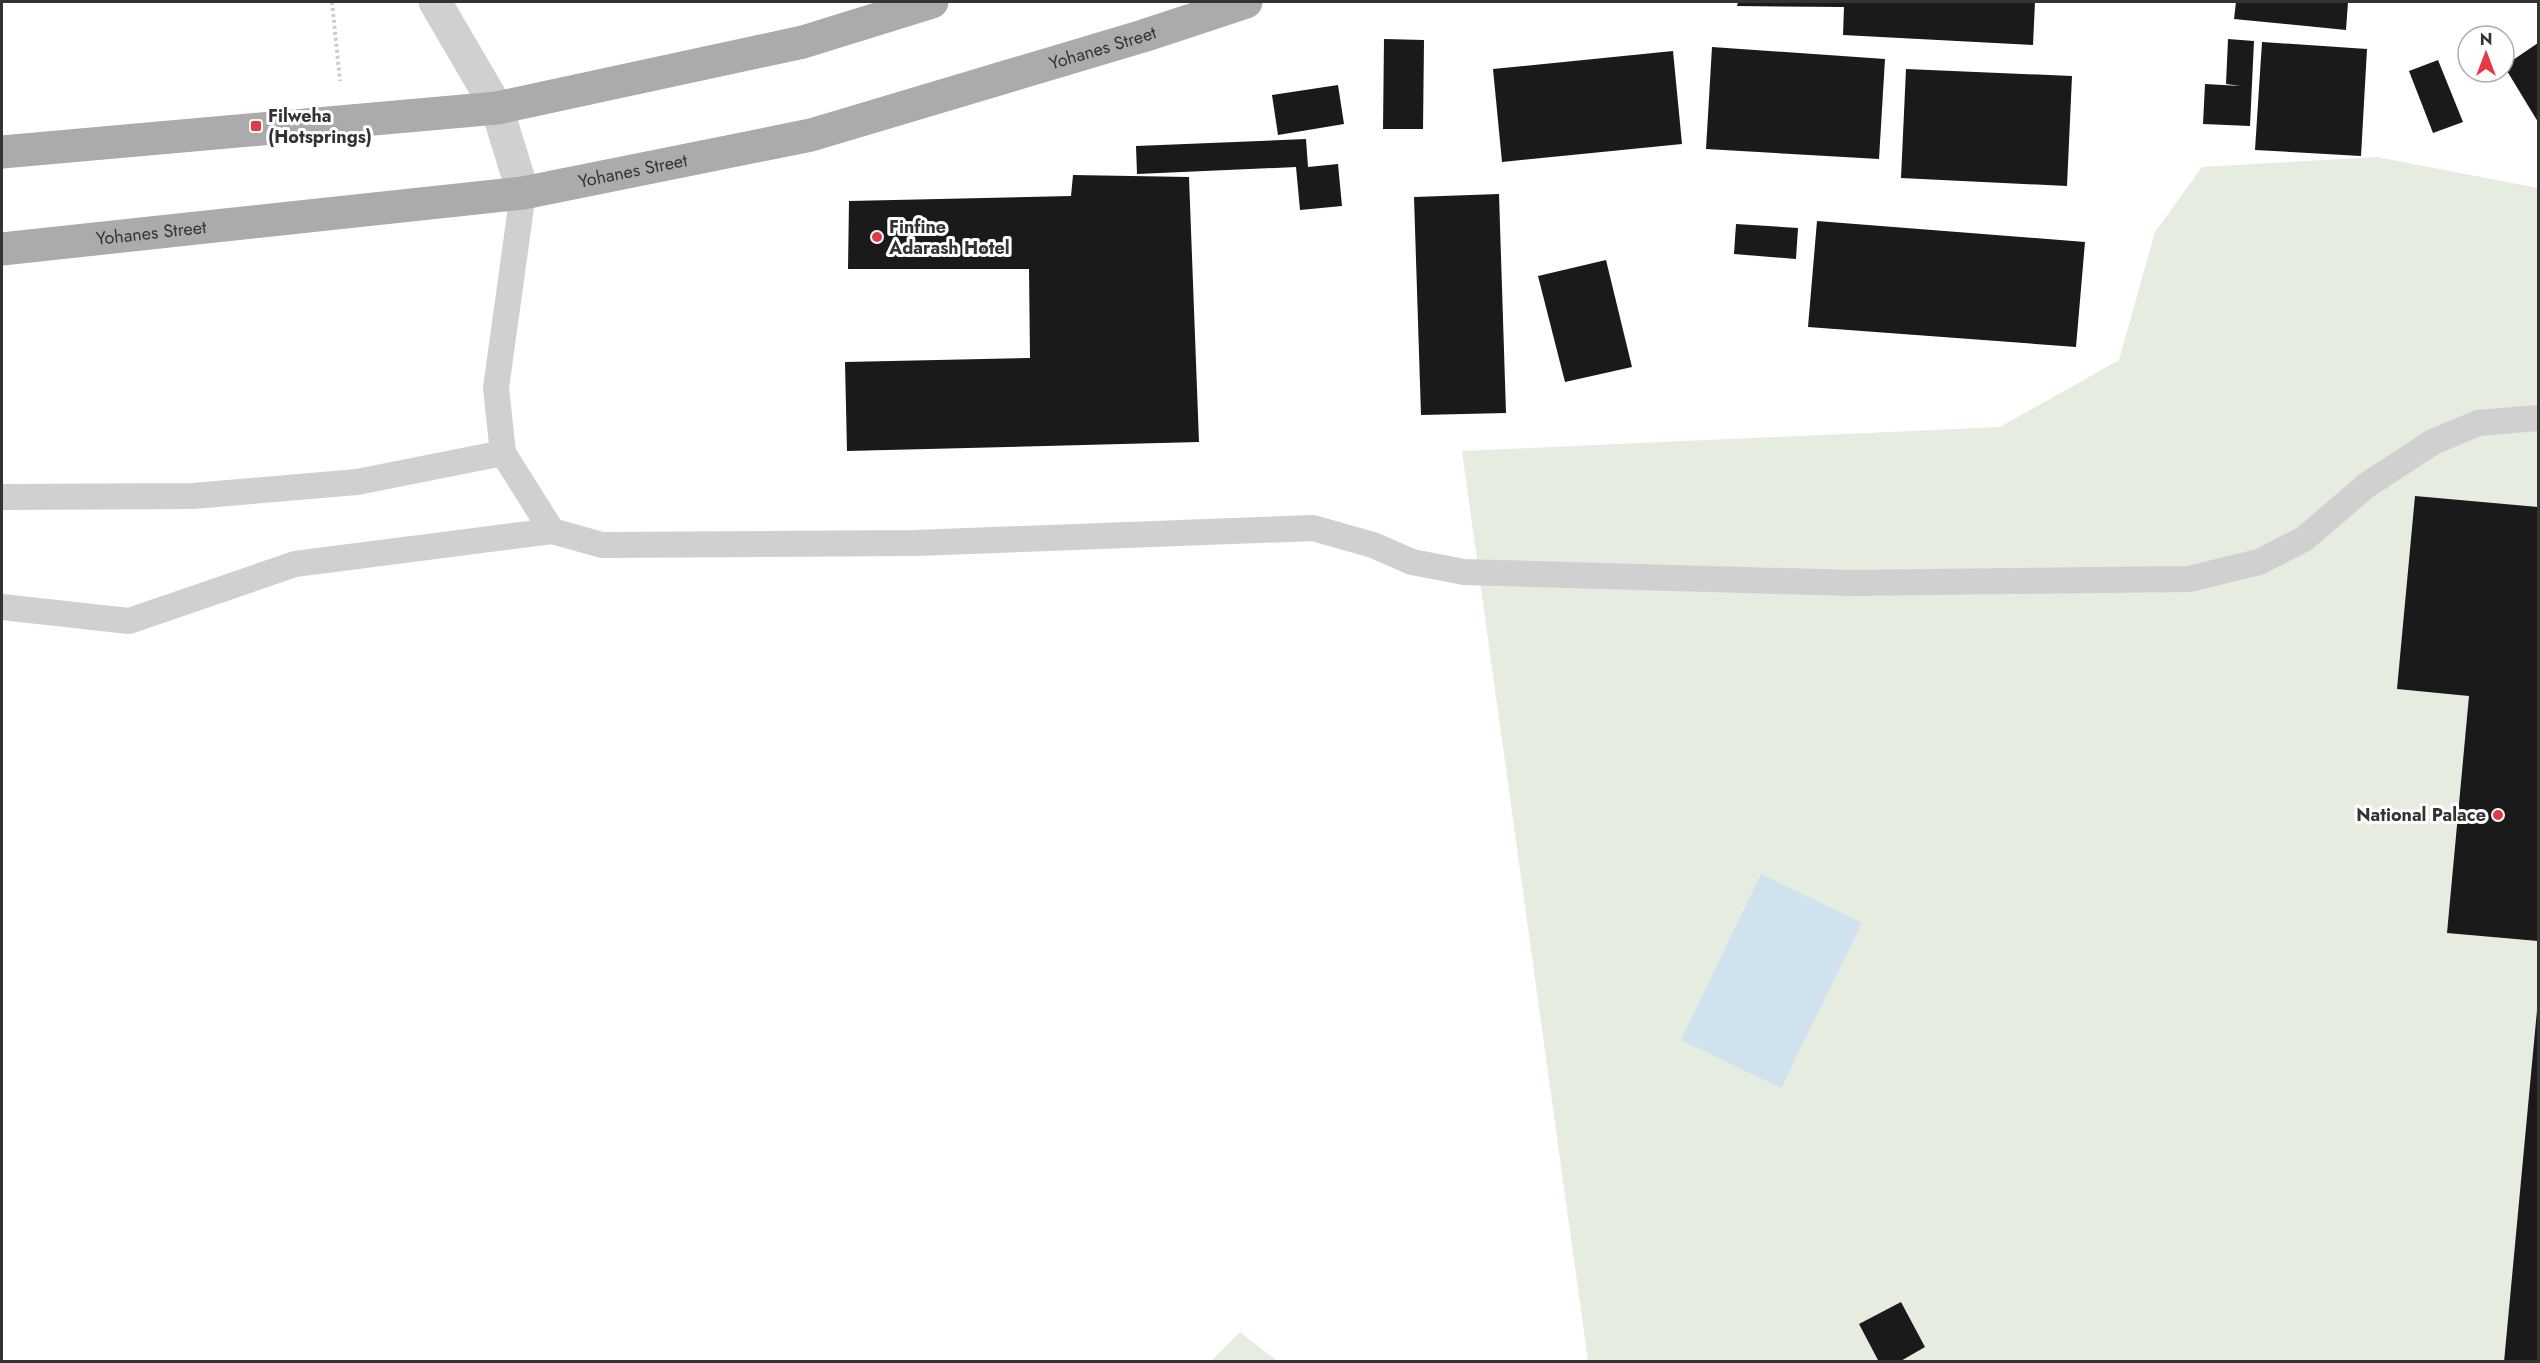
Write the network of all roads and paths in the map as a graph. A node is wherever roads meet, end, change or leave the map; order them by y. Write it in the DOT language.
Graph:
graph roads {
  1 [pos="435,2"];
  2 [pos="932,2"];
  3 [pos="1246,2"];
  4 [pos="496,108"];
  5 [pos="2,152"];
  6 [pos="523,193"];
  7 [pos="2,249"];
  8 [pos="2538,418"];
  9 [pos="503,453"];
  10 [pos="2,497"];
  11 [pos="552,531"];
  12 [pos="2,607"];
  1 -- 4 [label="street"];
  2 -- 4 [label="main road"];
  3 -- 6 [label="main road, Yohanes Street"];
  4 -- 5 [label="main road"];
  4 -- 6 [label="street"];
  6 -- 7 [label="main road, Yohanes Street"];
  6 -- 9 [label="lane"];
  8 -- 11 [label="lane"];
  9 -- 10 [label="lane"];
  9 -- 11 [label="lane"];
  11 -- 12 [label="lane"];
}
